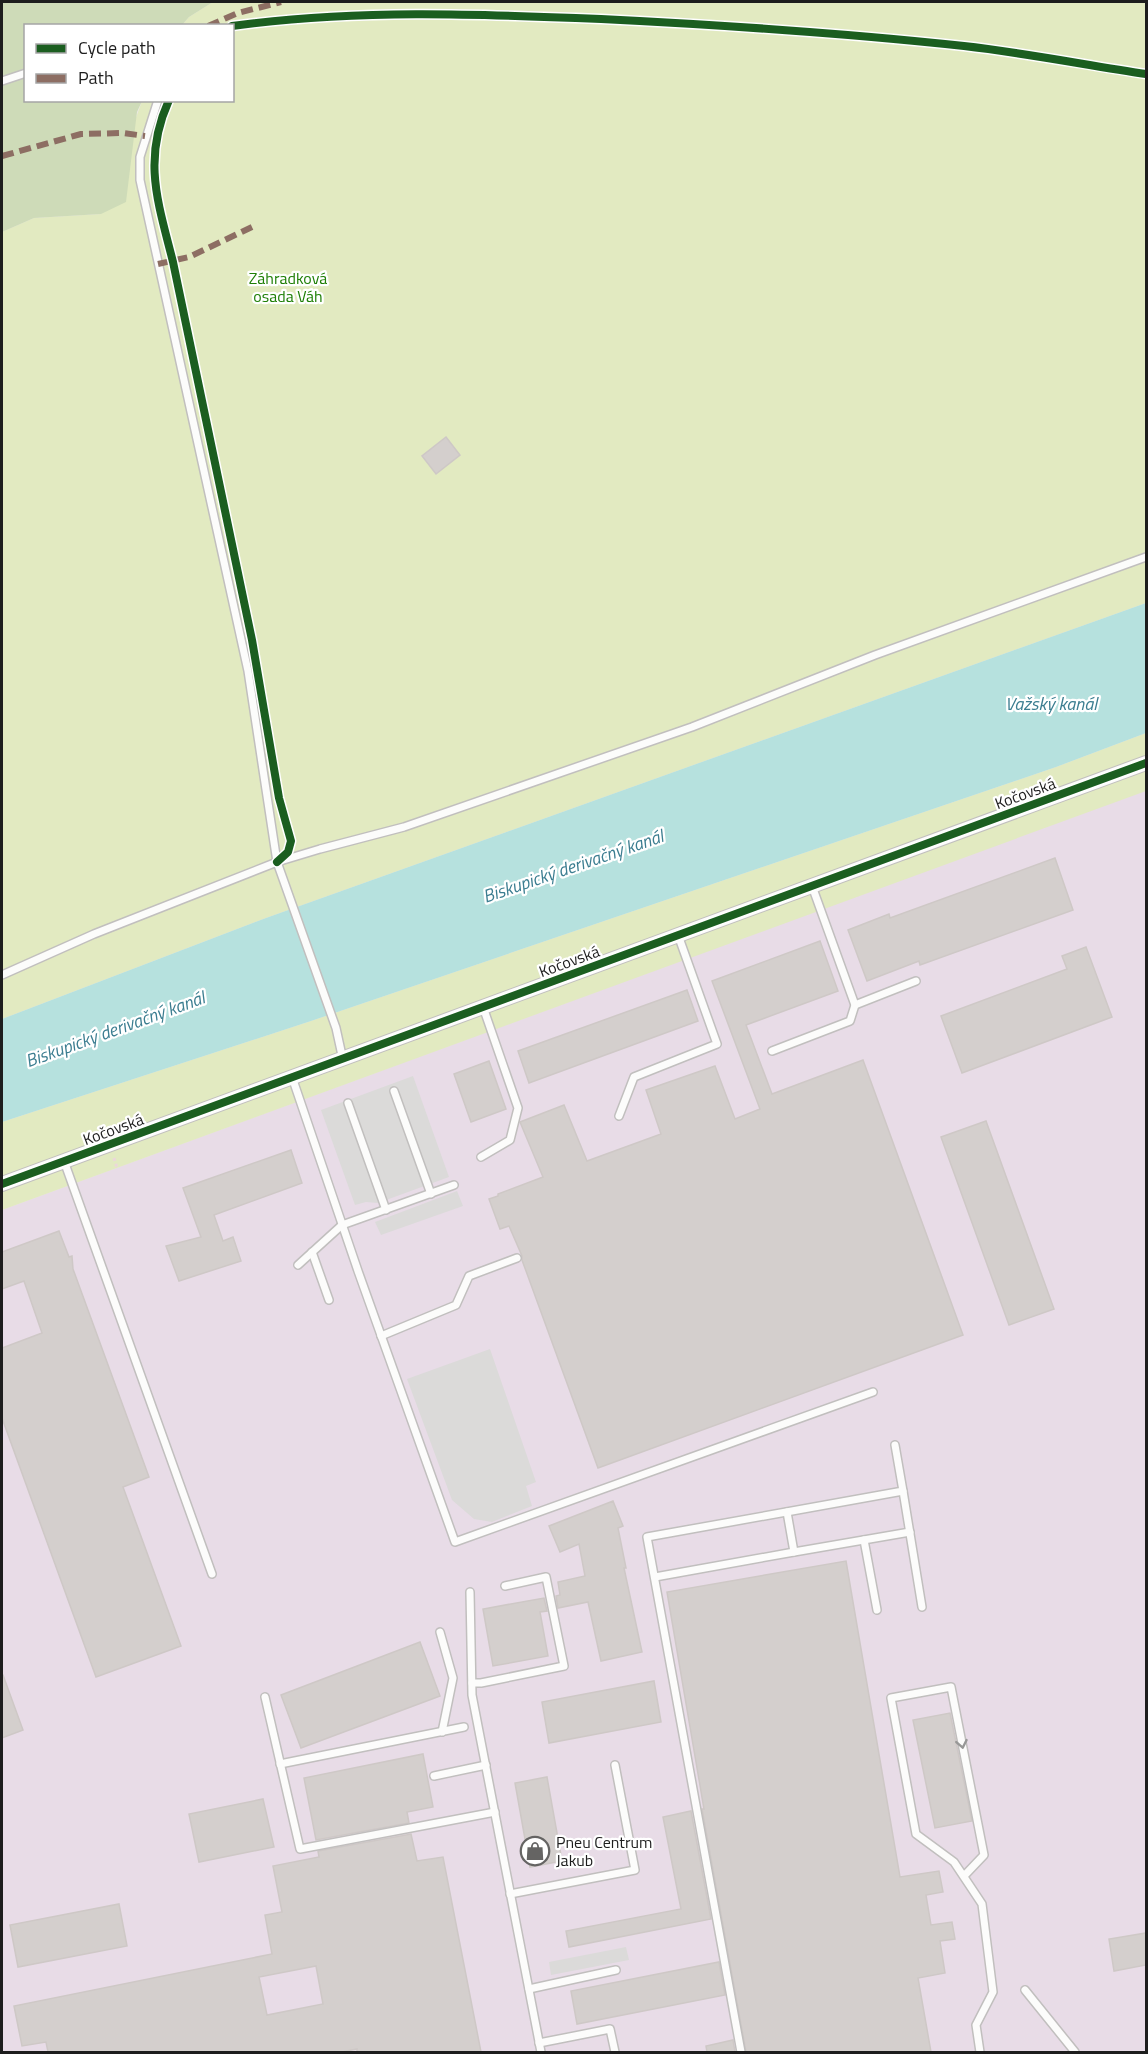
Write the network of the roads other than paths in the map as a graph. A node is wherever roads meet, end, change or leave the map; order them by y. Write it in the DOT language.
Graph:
graph roads {
  1 [pos="234,26"];
  2 [pos="24,74"];
  3 [pos="1146,74"];
  4 [pos="2,81"];
  5 [pos="157,102"];
  6 [pos="1146,557"];
  7 [pos="1146,766"];
  8 [pos="277,862"];
  9 [pos="812,886"];
  10 [pos="678,935"];
  11 [pos="2,975"];
  12 [pos="916,981"];
  13 [pos="855,1005"];
  14 [pos="483,1007"];
  15 [pos="772,1051"];
  16 [pos="343,1060"];
  17 [pos="292,1077"];
  18 [pos="394,1091"];
  19 [pos="348,1103"];
  20 [pos="619,1116"];
  21 [pos="481,1157"];
  22 [pos="64,1161"];
  23 [pos="2,1184"];
  24 [pos="454,1185"];
  25 [pos="430,1194"];
  26 [pos="386,1210"];
  27 [pos="342,1225"];
  28 [pos="312,1252"];
  29 [pos="517,1258"];
  30 [pos="298,1265"];
  31 [pos="329,1300"];
  32 [pos="381,1336"];
  33 [pos="873,1392"];
  34 [pos="895,1445"];
  35 [pos="903,1491"];
  36 [pos="786,1512"];
  37 [pos="910,1532"];
  38 [pos="864,1540"];
  39 [pos="794,1552"];
  40 [pos="212,1574"];
  41 [pos="655,1577"];
  42 [pos="505,1586"];
  43 [pos="470,1592"];
  44 [pos="922,1607"];
  45 [pos="877,1610"];
  46 [pos="440,1632"];
  47 [pos="471,1683"];
  48 [pos="265,1697"];
  49 [pos="464,1727"];
  50 [pos="442,1732"];
  51 [pos="280,1764"];
  52 [pos="486,1765"];
  53 [pos="615,1765"];
  54 [pos="434,1776"];
  55 [pos="495,1812"];
  56 [pos="964,1876"];
  57 [pos="510,1894"];
  58 [pos="616,1970"];
  59 [pos="529,1989"];
  60 [pos="1025,1990"];
  61 [pos="539,2043"];
  62 [pos="541,2052"];
  63 [pos="615,2052"];
  64 [pos="741,2052"];
  65 [pos="980,2052"];
  66 [pos="1075,2052"];
  1 -- 3 [label="lane"];
  2 -- 4 [label="lane"];
  5 -- 8 [label="lane"];
  6 -- 8 [label="lane"];
  7 -- 9 [label="street, Kočovská"];
  8 -- 11 [label="lane"];
  8 -- 16 [label="lane"];
  9 -- 10 [label="street, Kočovská"];
  9 -- 13 [label="lane"];
  10 -- 14 [label="street, Kočovská"];
  10 -- 20 [label="lane"];
  12 -- 13 [label="lane"];
  13 -- 15 [label="lane"];
  14 -- 16 [label="street, Kočovská"];
  14 -- 21 [label="lane"];
  16 -- 17 [label="street, Kočovská"];
  17 -- 22 [label="street, Kočovská"];
  17 -- 27 [label="lane"];
  18 -- 25 [label="lane"];
  19 -- 26 [label="lane"];
  22 -- 23 [label="street, Kočovská"];
  22 -- 40 [label="lane"];
  24 -- 25 [label="lane"];
  25 -- 26 [label="lane"];
  26 -- 27 [label="lane"];
  27 -- 28 [label="lane"];
  27 -- 32 [label="lane"];
  28 -- 30 [label="lane"];
  28 -- 31 [label="lane"];
  29 -- 32 [label="lane"];
  32 -- 33 [label="lane"];
  34 -- 35 [label="lane"];
  35 -- 36 [label="lane"];
  35 -- 37 [label="lane"];
  36 -- 39 [label="lane"];
  36 -- 41 [label="lane"];
  37 -- 38 [label="lane"];
  37 -- 44 [label="lane"];
  38 -- 39 [label="lane"];
  38 -- 45 [label="lane"];
  39 -- 41 [label="lane"];
  41 -- 64 [label="lane"];
  42 -- 47 [label="lane"];
  43 -- 47 [label="lane"];
  46 -- 50 [label="lane"];
  47 -- 52 [label="lane"];
  48 -- 51 [label="lane"];
  49 -- 50 [label="lane"];
  50 -- 51 [label="lane"];
  51 -- 55 [label="lane"];
  52 -- 54 [label="lane"];
  52 -- 55 [label="lane"];
  53 -- 57 [label="lane"];
  55 -- 57 [label="lane"];
  56 -- 56 [label="lane, one-way"];
  56 -- 65 [label="lane"];
  57 -- 59 [label="lane"];
  58 -- 59 [label="lane"];
  59 -- 61 [label="lane"];
  60 -- 66 [label="lane"];
  61 -- 62 [label="lane"];
  61 -- 63 [label="lane"];
}
